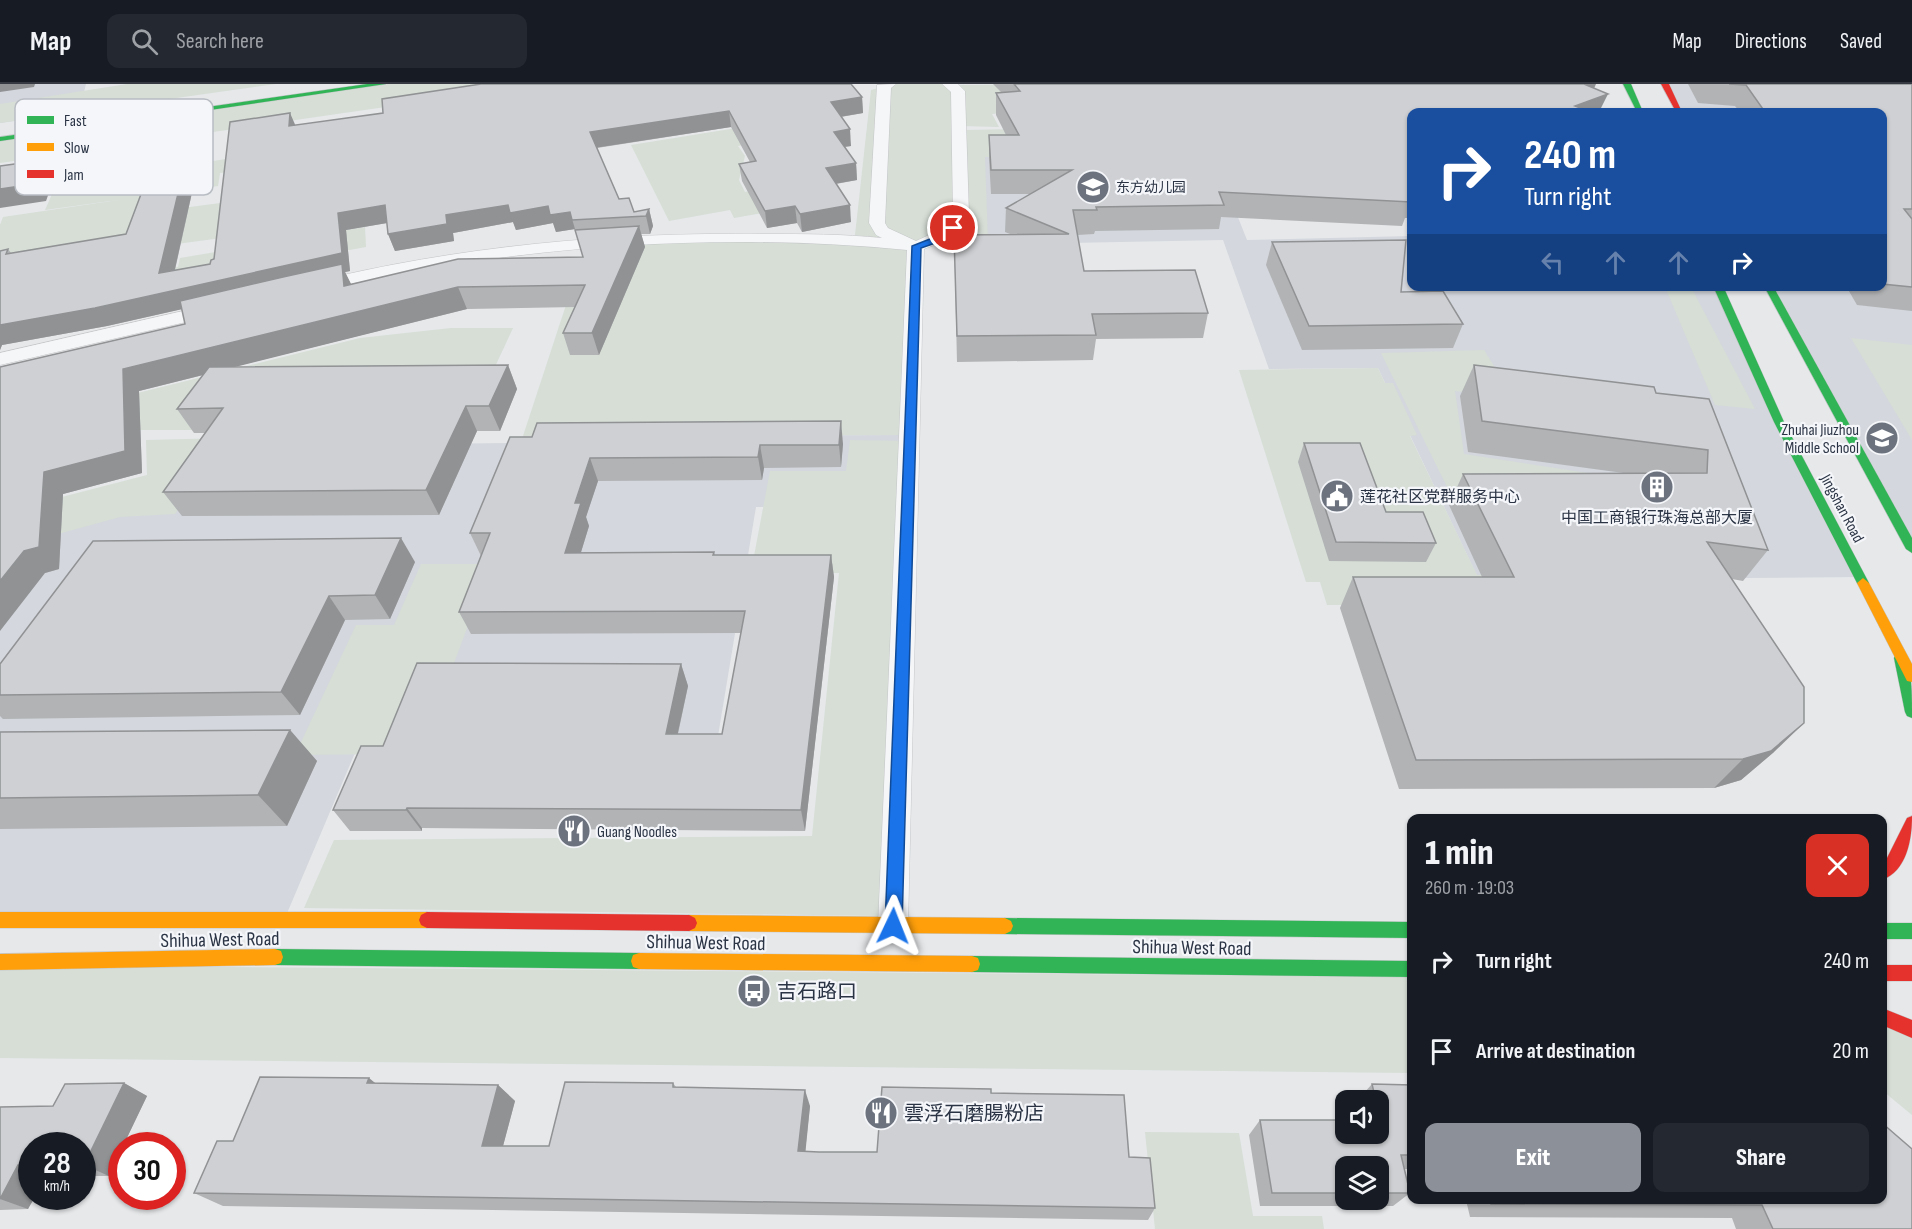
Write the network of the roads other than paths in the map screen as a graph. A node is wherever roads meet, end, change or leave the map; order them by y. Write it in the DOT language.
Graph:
graph roads {
  1 [pos="382,84"];
  2 [pos="889,84"];
  3 [pos="949,84"];
  4 [pos="1627,84"];
  5 [pos="1665,84"];
  6 [pos="213,108"];
  7 [pos="1638,108"];
  8 [pos="1677,108"];
  9 [pos="15,137"];
  10 [pos="0,139"];
  11 [pos="916,246"];
  12 [pos="296,291"];
  13 [pos="1720,291"];
  14 [pos="1771,291"];
  15 [pos="240,304"];
  16 [pos="0,359"];
  17 [pos="1912,549"];
  18 [pos="1900,653"];
  19 [pos="1912,677"];
  20 [pos="1912,712"];
  21 [pos="1912,823"];
  22 [pos="1887,868"];
  23 [pos="0,920"];
  24 [pos="893,926"];
  25 [pos="1407,930"];
  26 [pos="1887,931"];
  27 [pos="1912,931"];
  28 [pos="0,962"];
  29 [pos="1407,969"];
  30 [pos="1887,973"];
  31 [pos="1912,973"];
  32 [pos="1887,1018"];
  33 [pos="1912,1029"];
  1 -- 6 [label="main road"];
  2 -- 11 [label="street"];
  3 -- 11 [label="street"];
  4 -- 7 [label="main road"];
  5 -- 8 [label="main road"];
  9 -- 10 [label="main road"];
  11 -- 12 [label="street"];
  11 -- 24 [label="street"];
  13 -- 18 [label="main road, Jingshan Road"];
  14 -- 17 [label="main road"];
  15 -- 16 [label="street"];
  18 -- 19 [label="main road, Jingshan Road"];
  18 -- 20 [label="main road"];
  21 -- 22 [label="main road"];
  23 -- 24 [label="main road, Shihua West Road"];
  24 -- 25 [label="main road, Shihua West Road"];
  26 -- 27 [label="main road"];
  28 -- 29 [label="main road, Shihua West Road"];
  30 -- 31 [label="main road"];
  32 -- 33 [label="main road"];
}
